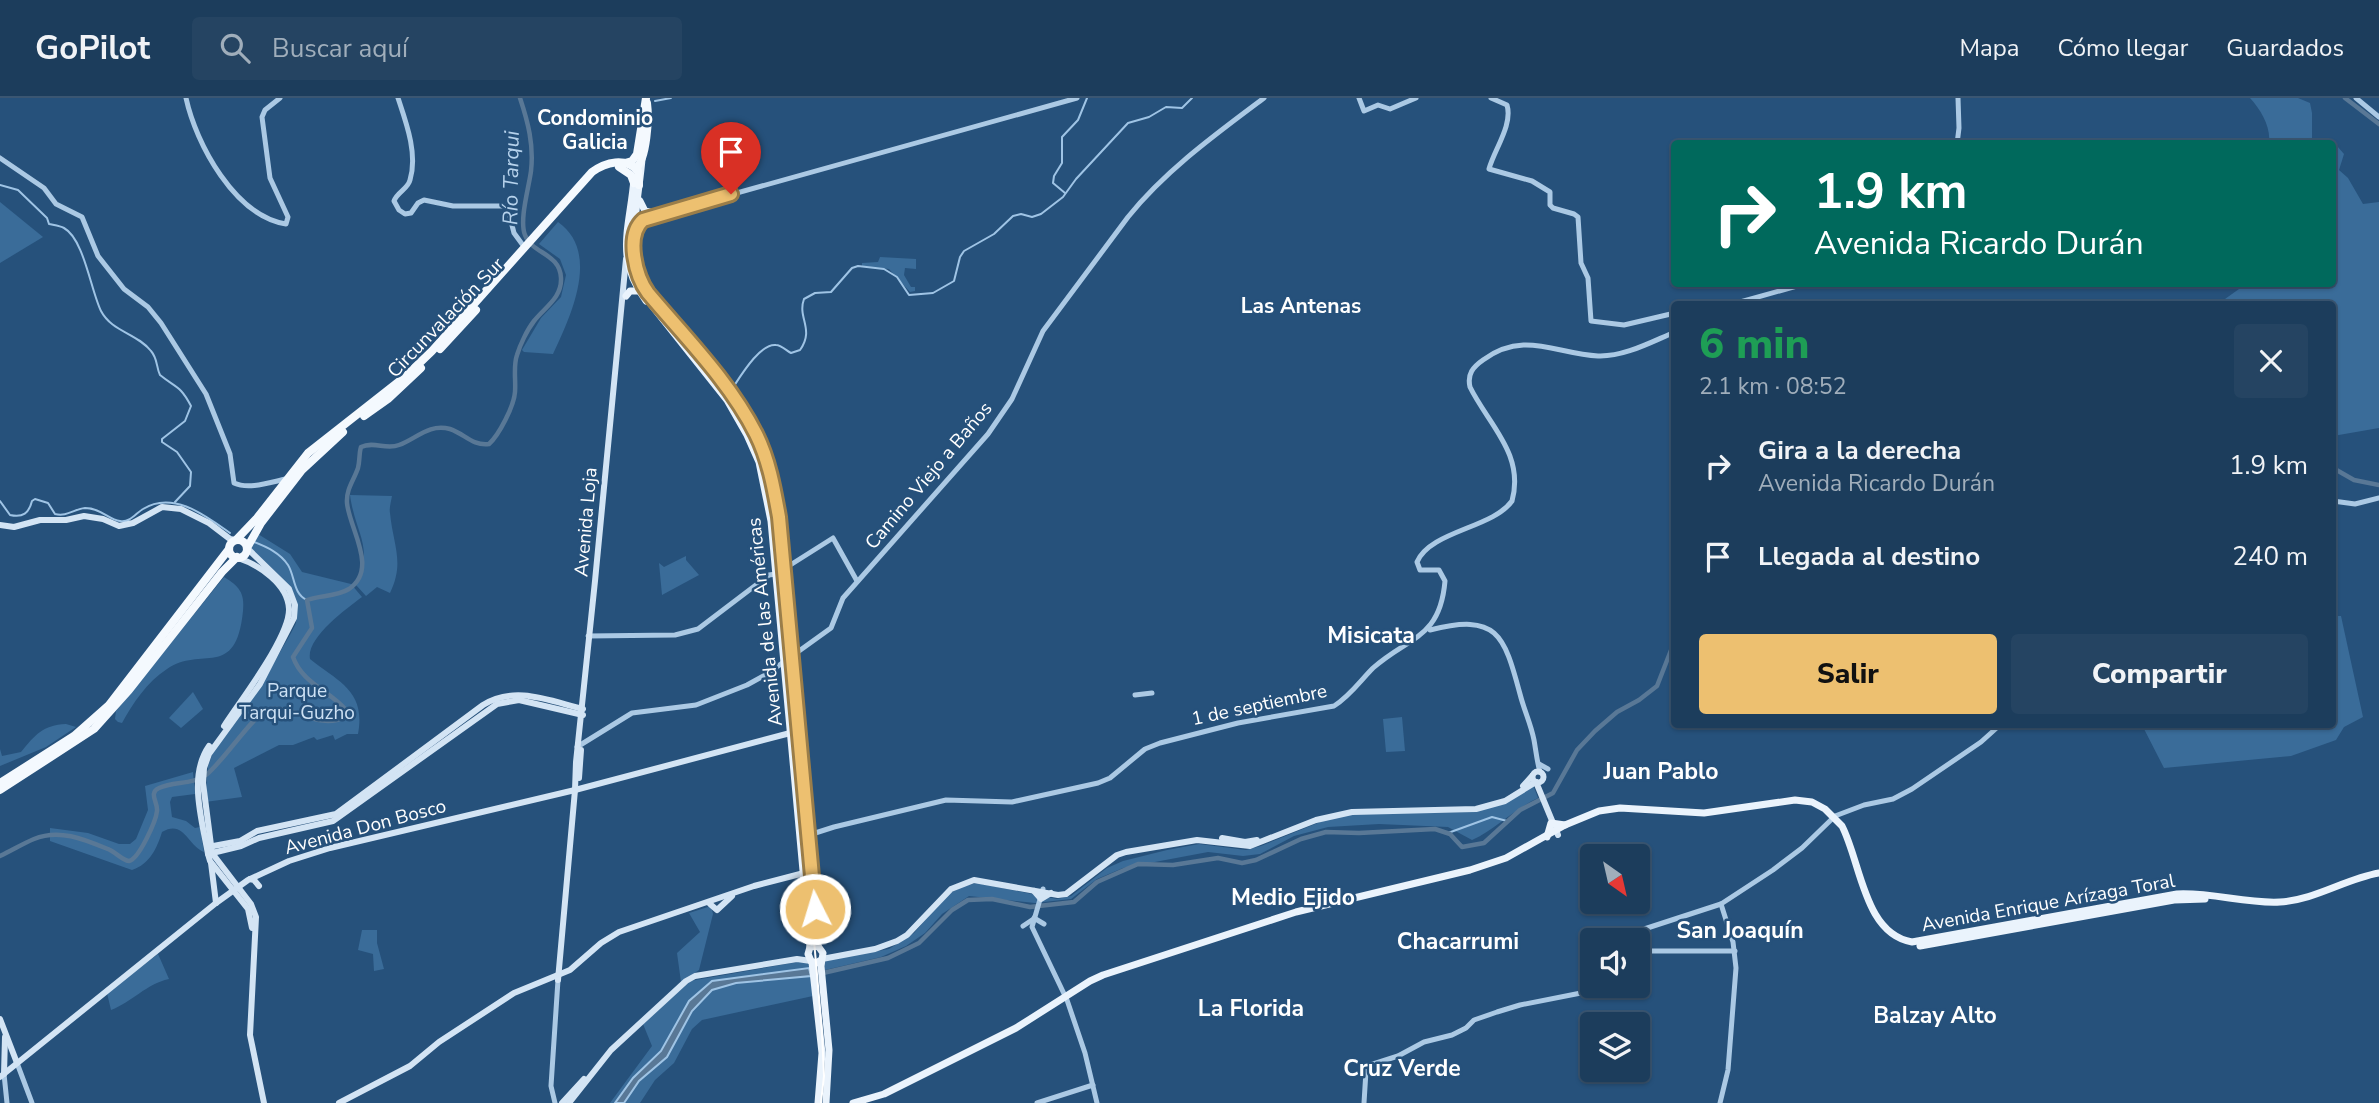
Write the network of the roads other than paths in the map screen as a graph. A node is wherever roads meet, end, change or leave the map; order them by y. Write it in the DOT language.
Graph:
graph roads {
  1 [pos="187,98"];
  2 [pos="281,98"];
  3 [pos="398,98"];
  4 [pos="1068,98"];
  5 [pos="1077,98"];
  6 [pos="1264,98"];
  7 [pos="1359,98"];
  8 [pos="1416,98"];
  9 [pos="1490,98"];
  10 [pos="1958,98"];
  11 [pos="2356,98"];
  12 [pos="646,103"];
  13 [pos="2379,117"];
  14 [pos="1958,140"];
  15 [pos="640,156"];
  16 [pos="0,158"];
  17 [pos="621,165"];
  18 [pos="636,168"];
  19 [pos="637,184"];
  20 [pos="636,198"];
  21 [pos="637,215"];
  22 [pos="653,215"];
  23 [pos="628,224"];
  24 [pos="636,229"];
  25 [pos="626,236"];
  26 [pos="527,248"];
  27 [pos="626,257"];
  28 [pos="634,267"];
  29 [pos="637,284"];
  30 [pos="1793,287"];
  31 [pos="626,296"];
  32 [pos="1743,301"];
  33 [pos="1671,314"];
  34 [pos="681,333"];
  35 [pos="1671,334"];
  36 [pos="728,396"];
  37 [pos="286,479"];
  38 [pos="272,482"];
  39 [pos="276,491"];
  40 [pos="2379,498"];
  41 [pos="2336,501"];
  42 [pos="0,525"];
  43 [pos="232,544"];
  44 [pos="247,548"];
  45 [pos="238,557"];
  46 [pos="783,567"];
  47 [pos="775,574"];
  48 [pos="855,584"];
  49 [pos="1434,622"];
  50 [pos="1438,628"];
  51 [pos="1427,631"];
  52 [pos="590,636"];
  53 [pos="788,661"];
  54 [pos="1152,693"];
  55 [pos="1135,695"];
  56 [pos="583,712"];
  57 [pos="1997,728"];
  58 [pos="794,732"];
  59 [pos="579,746"];
  60 [pos="1537,761"];
  61 [pos="1548,769"];
  62 [pos="201,772"];
  63 [pos="1536,778"];
  64 [pos="0,783"];
  65 [pos="0,790"];
  66 [pos="575,790"];
  67 [pos="1833,818"];
  68 [pos="1551,823"];
  69 [pos="1565,825"];
  70 [pos="1557,834"];
  71 [pos="809,835"];
  72 [pos="1547,837"];
  73 [pos="802,844"];
  74 [pos="209,852"];
  75 [pos="804,874"];
  76 [pos="2379,875"];
  77 [pos="248,880"];
  78 [pos="259,886"];
  79 [pos="235,889"];
  80 [pos="1042,895"];
  81 [pos="216,903"];
  82 [pos="1721,904"];
  83 [pos="1034,918"];
  84 [pos="1044,924"];
  85 [pos="1023,926"];
  86 [pos="1647,928"];
  87 [pos="815,948"];
  88 [pos="1650,949"];
  89 [pos="1735,951"];
  90 [pos="797,959"];
  91 [pos="817,962"];
  92 [pos="818,977"];
  93 [pos="559,978"];
  94 [pos="1580,993"];
  95 [pos="1066,998"];
  96 [pos="0,1019"];
  97 [pos="3,1028"];
  98 [pos="820,1029"];
  99 [pos="828,1035"];
  100 [pos="17,1063"];
  101 [pos="591,1073"];
  102 [pos="2,1075"];
  103 [pos="1093,1086"];
  104 [pos="6,1103"];
  105 [pos="32,1103"];
  106 [pos="262,1103"];
  107 [pos="339,1103"];
  108 [pos="347,1103"];
  109 [pos="555,1103"];
  110 [pos="562,1103"];
  111 [pos="569,1103"];
  112 [pos="818,1103"];
  113 [pos="826,1103"];
  114 [pos="853,1103"];
  115 [pos="873,1103"];
  116 [pos="1037,1103"];
  117 [pos="1097,1103"];
  118 [pos="1364,1103"];
  119 [pos="1720,1103"];
  1 -- 2 [label="street"];
  3 -- 26 [label="street"];
  4 -- 22 [label="street"];
  5 -- 22 [label="street"];
  6 -- 48 [label="street, Camino Viejo a Baños"];
  7 -- 8 [label="street"];
  9 -- 33 [label="street"];
  10 -- 14 [label="street"];
  11 -- 13 [label="street"];
  12 -- 15 [label="highway, Avenida de las Américas"];
  15 -- 17 [label="highway, Circunvalación Sur"];
  15 -- 18 [label="highway"];
  15 -- 19 [label="main road, Avenida de las Américas"];
  16 -- 38 [label="street"];
  17 -- 18 [label="highway"];
  17 -- 19 [label="highway"];
  17 -- 26 [label="highway, Circunvalación Sur"];
  18 -- 19 [label="highway"];
  19 -- 20 [label="main road, Avenida de las Américas"];
  20 -- 21 [label="main road, Avenida de las Américas"];
  20 -- 22 [label="main road"];
  20 -- 23 [label="main road, Avenida de las Américas"];
  21 -- 22 [label="street"];
  21 -- 23 [label="street"];
  21 -- 24 [label="main road, Avenida de las Américas"];
  22 -- 24 [label="main road"];
  23 -- 25 [label="main road, Avenida de las Américas"];
  24 -- 28 [label="main road, Avenida de las Américas"];
  25 -- 27 [label="main road, Avenida de las Américas"];
  25 -- 28 [label="main road"];
  26 -- 37 [label="highway, Circunvalación Sur"];
  26 -- 44 [label="highway, Circunvalación Sur"];
  27 -- 29 [label="main road, Avenida de las Américas"];
  27 -- 52 [label="main road, Avenida Loja"];
  28 -- 29 [label="main road"];
  28 -- 34 [label="main road, Avenida de las Américas"];
  29 -- 31 [label="main road"];
  29 -- 34 [label="main road, Avenida de las Américas"];
  29 -- 36 [label="main road, Avenida de las Américas"];
  30 -- 32 [label="street"];
  31 -- 52 [label="main road, Avenida Loja"];
  34 -- 36 [label="main road, Avenida de las Américas"];
  35 -- 49 [label="street, 1 de septiembre"];
  36 -- 46 [label="main road, Avenida de las Américas"];
  36 -- 47 [label="main road, Avenida de las Américas"];
  37 -- 38 [label="street"];
  37 -- 39 [label="highway, Circunvalación Sur"];
  38 -- 39 [label="street"];
  39 -- 43 [label="highway, Circunvalación Sur"];
  40 -- 41 [label="street"];
  42 -- 43 [label="main road"];
  43 -- 44 [label="highway"];
  43 -- 45 [label="highway"];
  43 -- 64 [label="highway, Circunvalación Sur"];
  44 -- 45 [label="highway, Circunvalación Sur"];
  44 -- 62 [label="main road"];
  45 -- 62 [label="main road"];
  45 -- 65 [label="highway, Circunvalación Sur"];
  46 -- 47 [label="street"];
  46 -- 48 [label="street"];
  46 -- 53 [label="main road, Avenida de las Américas"];
  47 -- 52 [label="street"];
  47 -- 53 [label="main road, Avenida de las Américas"];
  48 -- 53 [label="street, Camino Viejo a Baños"];
  49 -- 50 [label="street"];
  49 -- 51 [label="street, 1 de septiembre"];
  50 -- 51 [label="street"];
  50 -- 60 [label="street"];
  51 -- 71 [label="street, 1 de septiembre"];
  52 -- 56 [label="main road, Avenida Loja"];
  53 -- 58 [label="main road, Avenida de las Américas"];
  53 -- 59 [label="street, Camino Viejo a Baños"];
  54 -- 55 [label="street"];
  56 -- 59 [label="main road, Avenida Loja"];
  56 -- 74 [label="main road"];
  57 -- 67 [label="street"];
  58 -- 66 [label="main road, Avenida Don Bosco"];
  58 -- 71 [label="main road, Avenida de las Américas"];
  58 -- 73 [label="main road, Avenida de las Américas"];
  59 -- 66 [label="main road, Avenida Loja"];
  60 -- 61 [label="street"];
  60 -- 63 [label="street"];
  62 -- 74 [label="main road"];
  63 -- 68 [label="main road"];
  63 -- 80 [label="main road"];
  63 -- 80 [label="main road"];
  66 -- 77 [label="main road, Avenida Don Bosco"];
  66 -- 93 [label="main road, Avenida Loja"];
  67 -- 69 [label="main road"];
  67 -- 70 [label="main road"];
  67 -- 76 [label="main road, Avenida Enrique Arízaga Toral"];
  67 -- 82 [label="street"];
  68 -- 69 [label="main road"];
  68 -- 70 [label="main road"];
  68 -- 72 [label="main road"];
  69 -- 70 [label="main road"];
  70 -- 72 [label="main road"];
  70 -- 95 [label="main road"];
  71 -- 73 [label="street"];
  71 -- 87 [label="main road, Avenida de las Américas"];
  72 -- 95 [label="main road"];
  73 -- 75 [label="main road, Avenida de las Américas"];
  74 -- 79 [label="main road"];
  74 -- 81 [label="main road"];
  75 -- 87 [label="main road, Avenida de las Américas"];
  75 -- 93 [label="main road"];
  75 -- 93 [label="main road"];
  77 -- 78 [label="main road"];
  77 -- 79 [label="main road, Avenida Don Bosco"];
  79 -- 81 [label="main road, Avenida Don Bosco"];
  79 -- 106 [label="main road"];
  80 -- 83 [label="street"];
  80 -- 87 [label="main road"];
  80 -- 91 [label="main road"];
  81 -- 100 [label="main road, Avenida Don Bosco"];
  82 -- 86 [label="street"];
  82 -- 89 [label="street"];
  83 -- 84 [label="street"];
  83 -- 85 [label="street"];
  83 -- 95 [label="street"];
  87 -- 90 [label="main road"];
  87 -- 91 [label="main road, Avenida de las Américas"];
  87 -- 91 [label="main road, Avenida de las Américas"];
  88 -- 89 [label="street"];
  89 -- 119 [label="street"];
  90 -- 91 [label="main road"];
  90 -- 101 [label="main road"];
  91 -- 92 [label="main road, Avenida de las Américas"];
  92 -- 98 [label="main road, Avenida de las Américas"];
  92 -- 99 [label="main road, Avenida de las Américas"];
  93 -- 107 [label="main road"];
  93 -- 108 [label="main road"];
  93 -- 109 [label="street, Avenida Loja"];
  94 -- 118 [label="street"];
  95 -- 103 [label="street"];
  95 -- 114 [label="main road"];
  95 -- 115 [label="main road"];
  96 -- 97 [label="main road"];
  97 -- 100 [label="main road"];
  97 -- 102 [label="main road"];
  98 -- 99 [label="main road"];
  98 -- 112 [label="main road, Avenida de las Américas"];
  99 -- 113 [label="main road, Avenida de las Américas"];
  100 -- 102 [label="main road, Avenida Don Bosco"];
  100 -- 105 [label="street"];
  101 -- 110 [label="main road"];
  101 -- 111 [label="main road"];
  102 -- 104 [label="street"];
  103 -- 116 [label="street"];
  103 -- 117 [label="street"];
}
